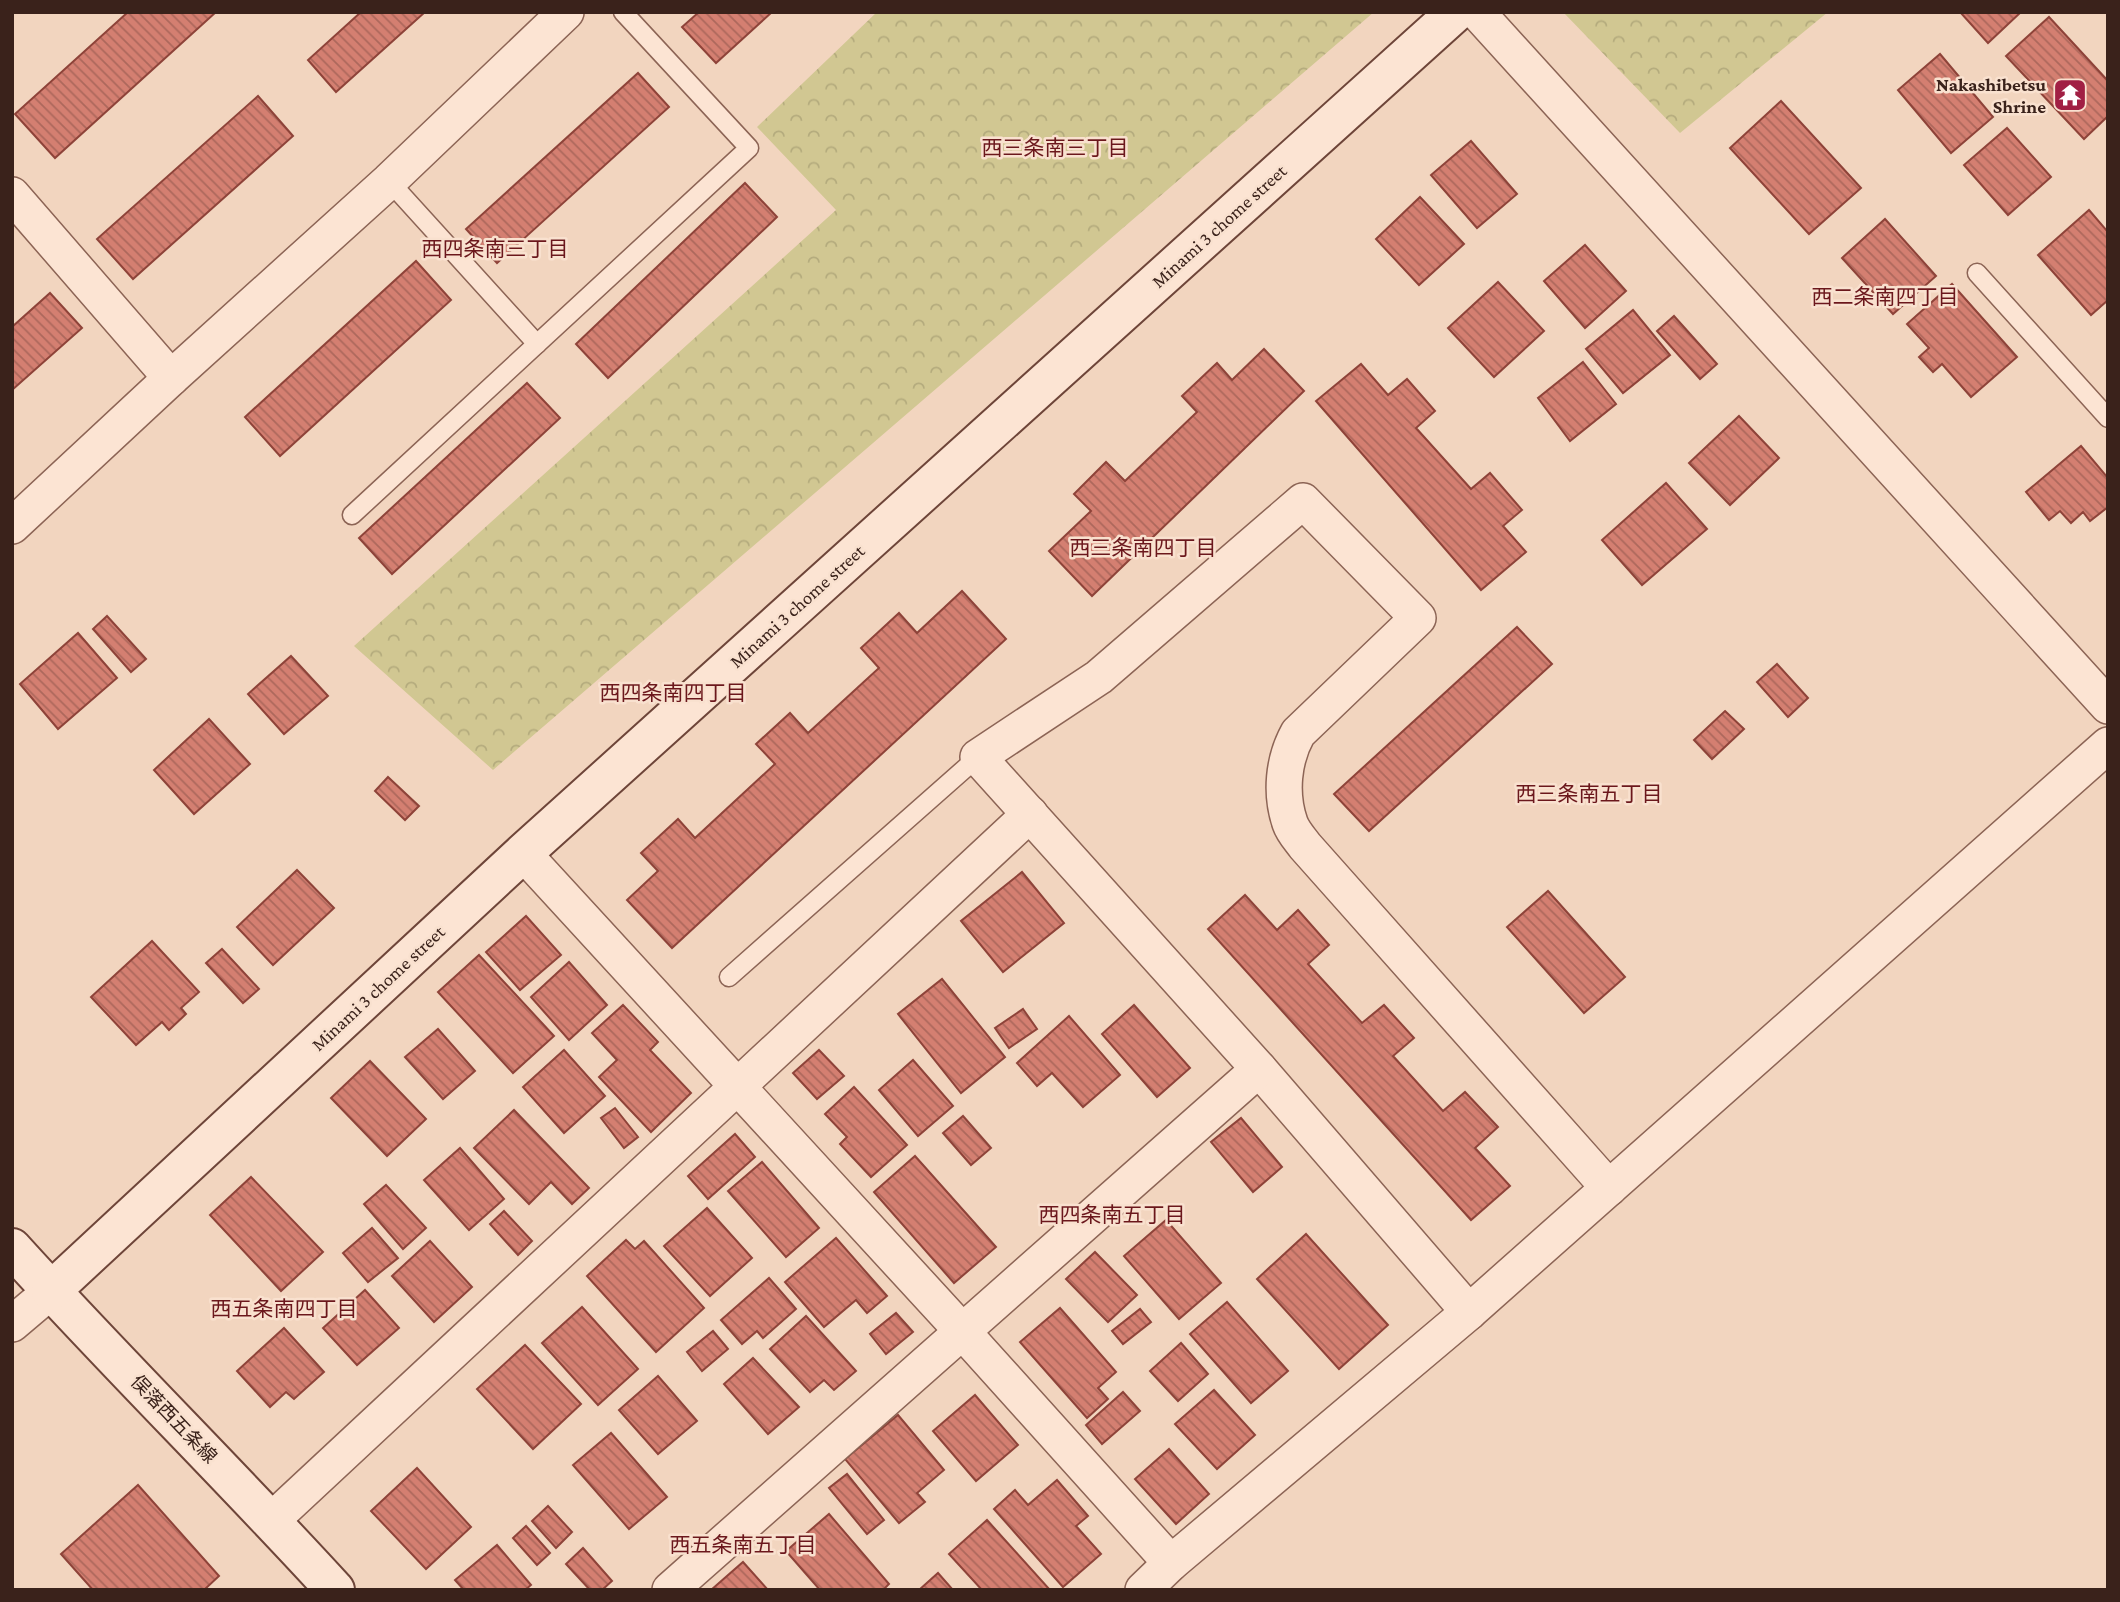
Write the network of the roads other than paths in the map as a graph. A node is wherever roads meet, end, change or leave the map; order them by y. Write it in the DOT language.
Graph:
graph roads {
  1 [pos="566,12"];
  2 [pos="623,12"];
  3 [pos="1456,12"];
  4 [pos="1476,12"];
  5 [pos="389,181"];
  6 [pos="12,195"];
  7 [pos="1977,273"];
  8 [pos="537,344"];
  9 [pos="171,378"];
  10 [pos="2108,418"];
  11 [pos="352,515"];
  12 [pos="12,526"];
  13 [pos="2108,706"];
  14 [pos="2108,744"];
  15 [pos="978,757"];
  16 [pos="1030,814"];
  17 [pos="523,853"];
  18 [pos="729,977"];
  19 [pos="1259,1069"];
  20 [pos="738,1087"];
  21 [pos="1609,1188"];
  22 [pos="12,1248"];
  23 [pos="51,1291"];
  24 [pos="1469,1312"];
  25 [pos="12,1324"];
  26 [pos="962,1331"];
  27 [pos="272,1520"];
  28 [pos="1171,1563"];
  29 [pos="321,1585"];
  30 [pos="670,1590"];
  31 [pos="1143,1590"];
  1 -- 5 [label="street"];
  2 -- 8 [label="lane"];
  3 -- 17 [label="street, Minami 3 chome street"];
  4 -- 13 [label="street"];
  5 -- 8 [label="lane"];
  5 -- 9 [label="street"];
  6 -- 9 [label="street"];
  7 -- 10 [label="lane"];
  8 -- 11 [label="lane"];
  9 -- 12 [label="street"];
  14 -- 21 [label="street"];
  15 -- 16 [label="street"];
  15 -- 18 [label="lane"];
  15 -- 21 [label="street"];
  16 -- 19 [label="street"];
  16 -- 20 [label="street"];
  17 -- 20 [label="street"];
  17 -- 23 [label="street, Minami 3 chome street"];
  19 -- 24 [label="street"];
  19 -- 26 [label="street"];
  20 -- 26 [label="street"];
  20 -- 27 [label="street"];
  21 -- 24 [label="street"];
  22 -- 23 [label="street, 俣落西五条線"];
  23 -- 25 [label="street"];
  23 -- 27 [label="street, 俣落西五条線"];
  24 -- 28 [label="street"];
  26 -- 28 [label="street"];
  26 -- 30 [label="street"];
  27 -- 29 [label="street, 俣落西五条線"];
  28 -- 31 [label="street"];
}
